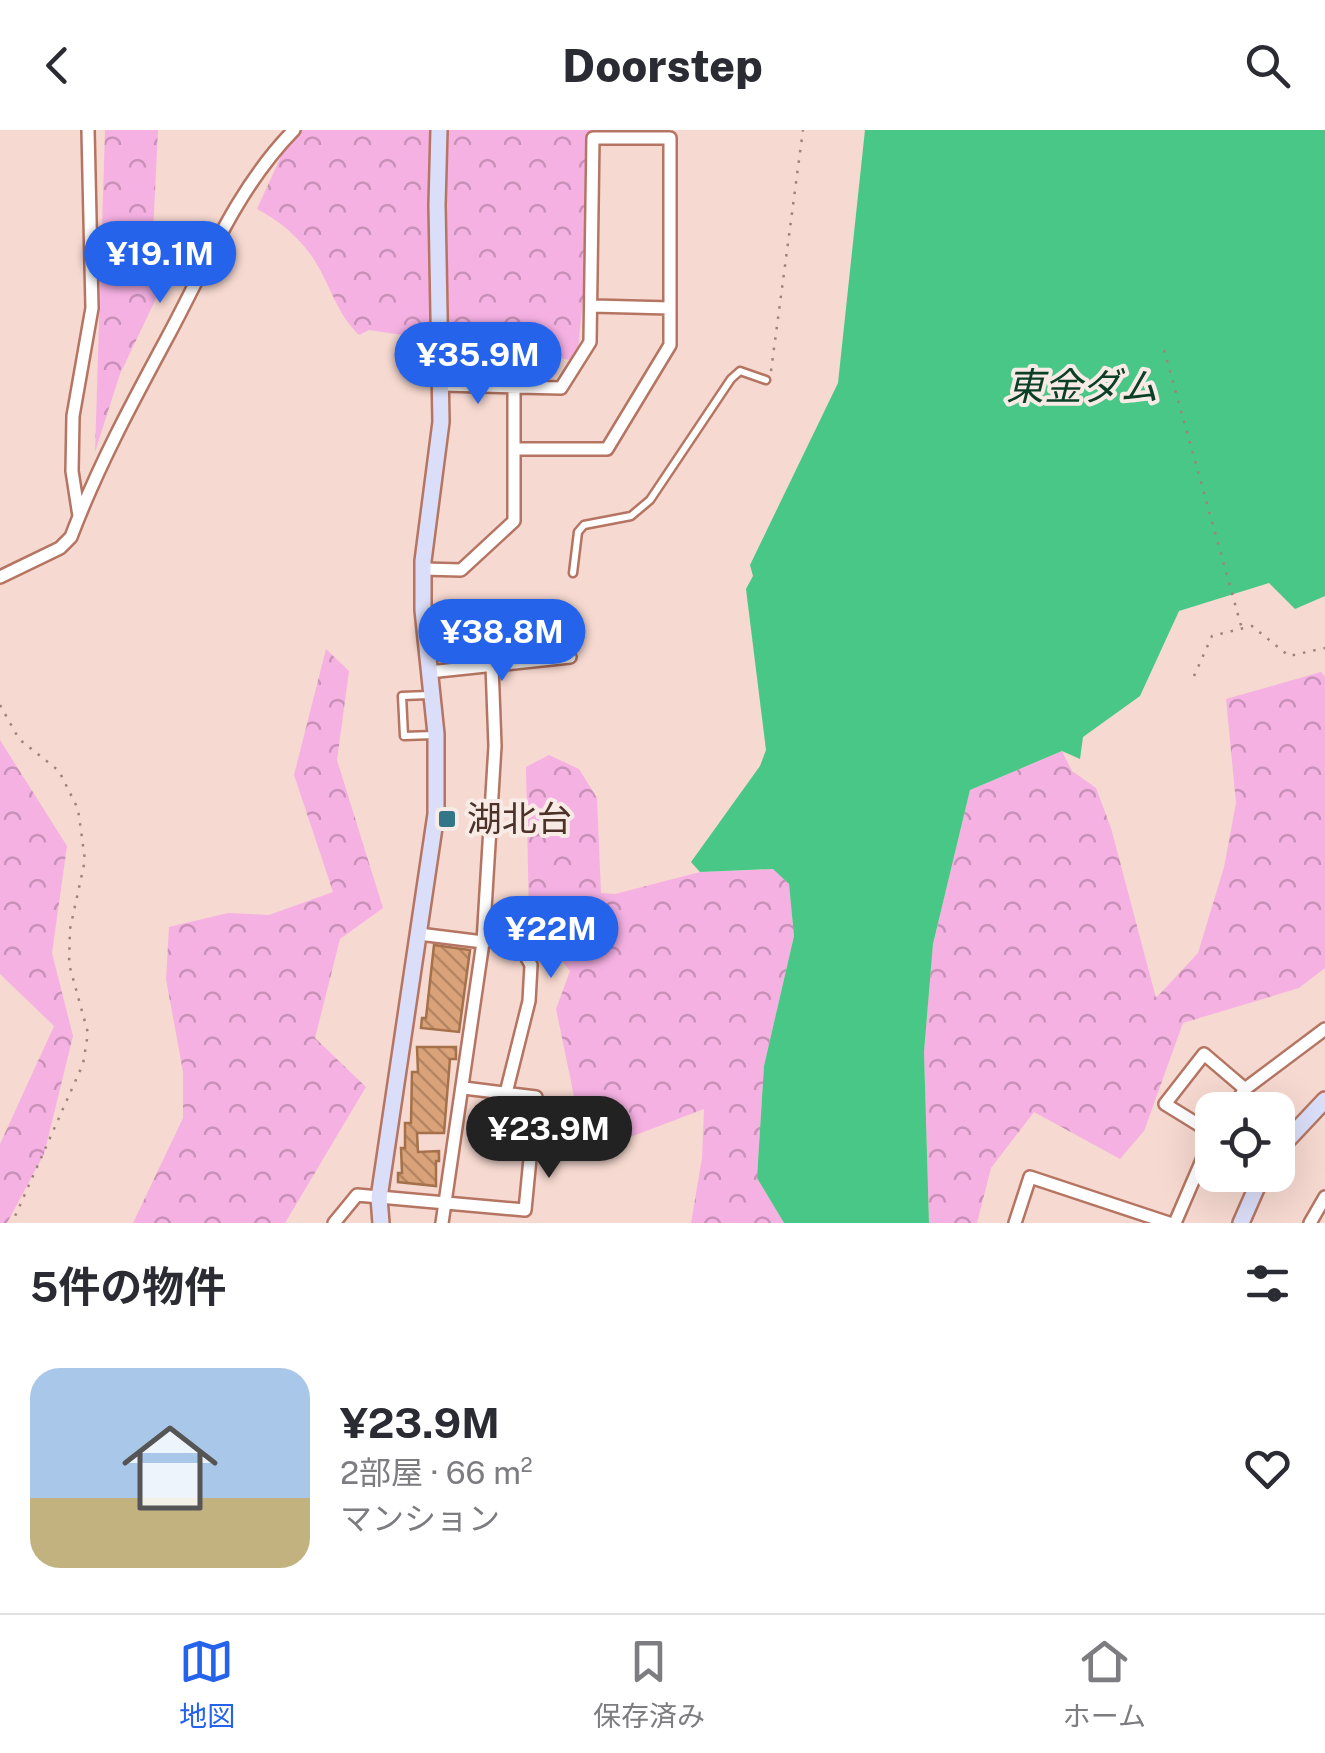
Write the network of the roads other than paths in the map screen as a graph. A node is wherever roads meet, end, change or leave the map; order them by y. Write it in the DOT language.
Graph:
graph roads {
  1 [pos="88,130"];
  2 [pos="294,130"];
  3 [pos="439,130"];
  4 [pos="592,306"];
  5 [pos="670,308"];
  6 [pos="766,380"];
  7 [pos="442,385"];
  8 [pos="514,387"];
  9 [pos="514,449"];
  10 [pos="79,516"];
  11 [pos="423,568"];
  12 [pos="572,573"];
  13 [pos="0,577"];
  14 [pos="570,657"];
  15 [pos="492,665"];
  16 [pos="428,672"];
  17 [pos="431,695"];
  18 [pos="436,734"];
  19 [pos="419,934"];
  20 [pos="482,942"];
  21 [pos="1323,1035"];
  22 [pos="464,1088"];
  23 [pos="1245,1088"];
  24 [pos="1242,1092"];
  25 [pos="506,1093"];
  26 [pos="1325,1100"];
  27 [pos="1195,1124"];
  28 [pos="1295,1132"];
  29 [pos="1195,1173"];
  30 [pos="1255,1192"];
  31 [pos="1325,1197"];
  32 [pos="379,1198"];
  33 [pos="444,1203"];
  34 [pos="334,1223"];
  35 [pos="381,1223"];
  36 [pos="442,1223"];
  37 [pos="1015,1223"];
  38 [pos="1172,1223"];
  39 [pos="1241,1223"];
  40 [pos="1310,1223"];
  1 -- 10 [label="street"];
  2 -- 10 [label="street"];
  3 -- 7 [label="street"];
  4 -- 5 [label="street"];
  4 -- 5 [label="street"];
  4 -- 8 [label="street"];
  5 -- 9 [label="street"];
  6 -- 12 [label="lane"];
  7 -- 8 [label="street"];
  7 -- 11 [label="street"];
  8 -- 9 [label="street"];
  9 -- 11 [label="street"];
  10 -- 13 [label="street"];
  11 -- 16 [label="street"];
  14 -- 15 [label="street"];
  15 -- 16 [label="street"];
  15 -- 20 [label="street"];
  16 -- 17 [label="street"];
  17 -- 18 [label="street"];
  17 -- 18 [label="lane"];
  18 -- 19 [label="street"];
  19 -- 20 [label="street"];
  19 -- 32 [label="street"];
  20 -- 22 [label="street"];
  20 -- 25 [label="street"];
  21 -- 23 [label="street"];
  22 -- 25 [label="street"];
  22 -- 33 [label="street"];
  23 -- 24 [label="street"];
  23 -- 27 [label="street"];
  25 -- 33 [label="street"];
  26 -- 28 [label="street"];
  29 -- 38 [label="street"];
  30 -- 39 [label="street"];
  31 -- 40 [label="street"];
  32 -- 33 [label="street"];
  32 -- 34 [label="street"];
  32 -- 35 [label="street"];
  33 -- 36 [label="street"];
  37 -- 38 [label="street"];
}
